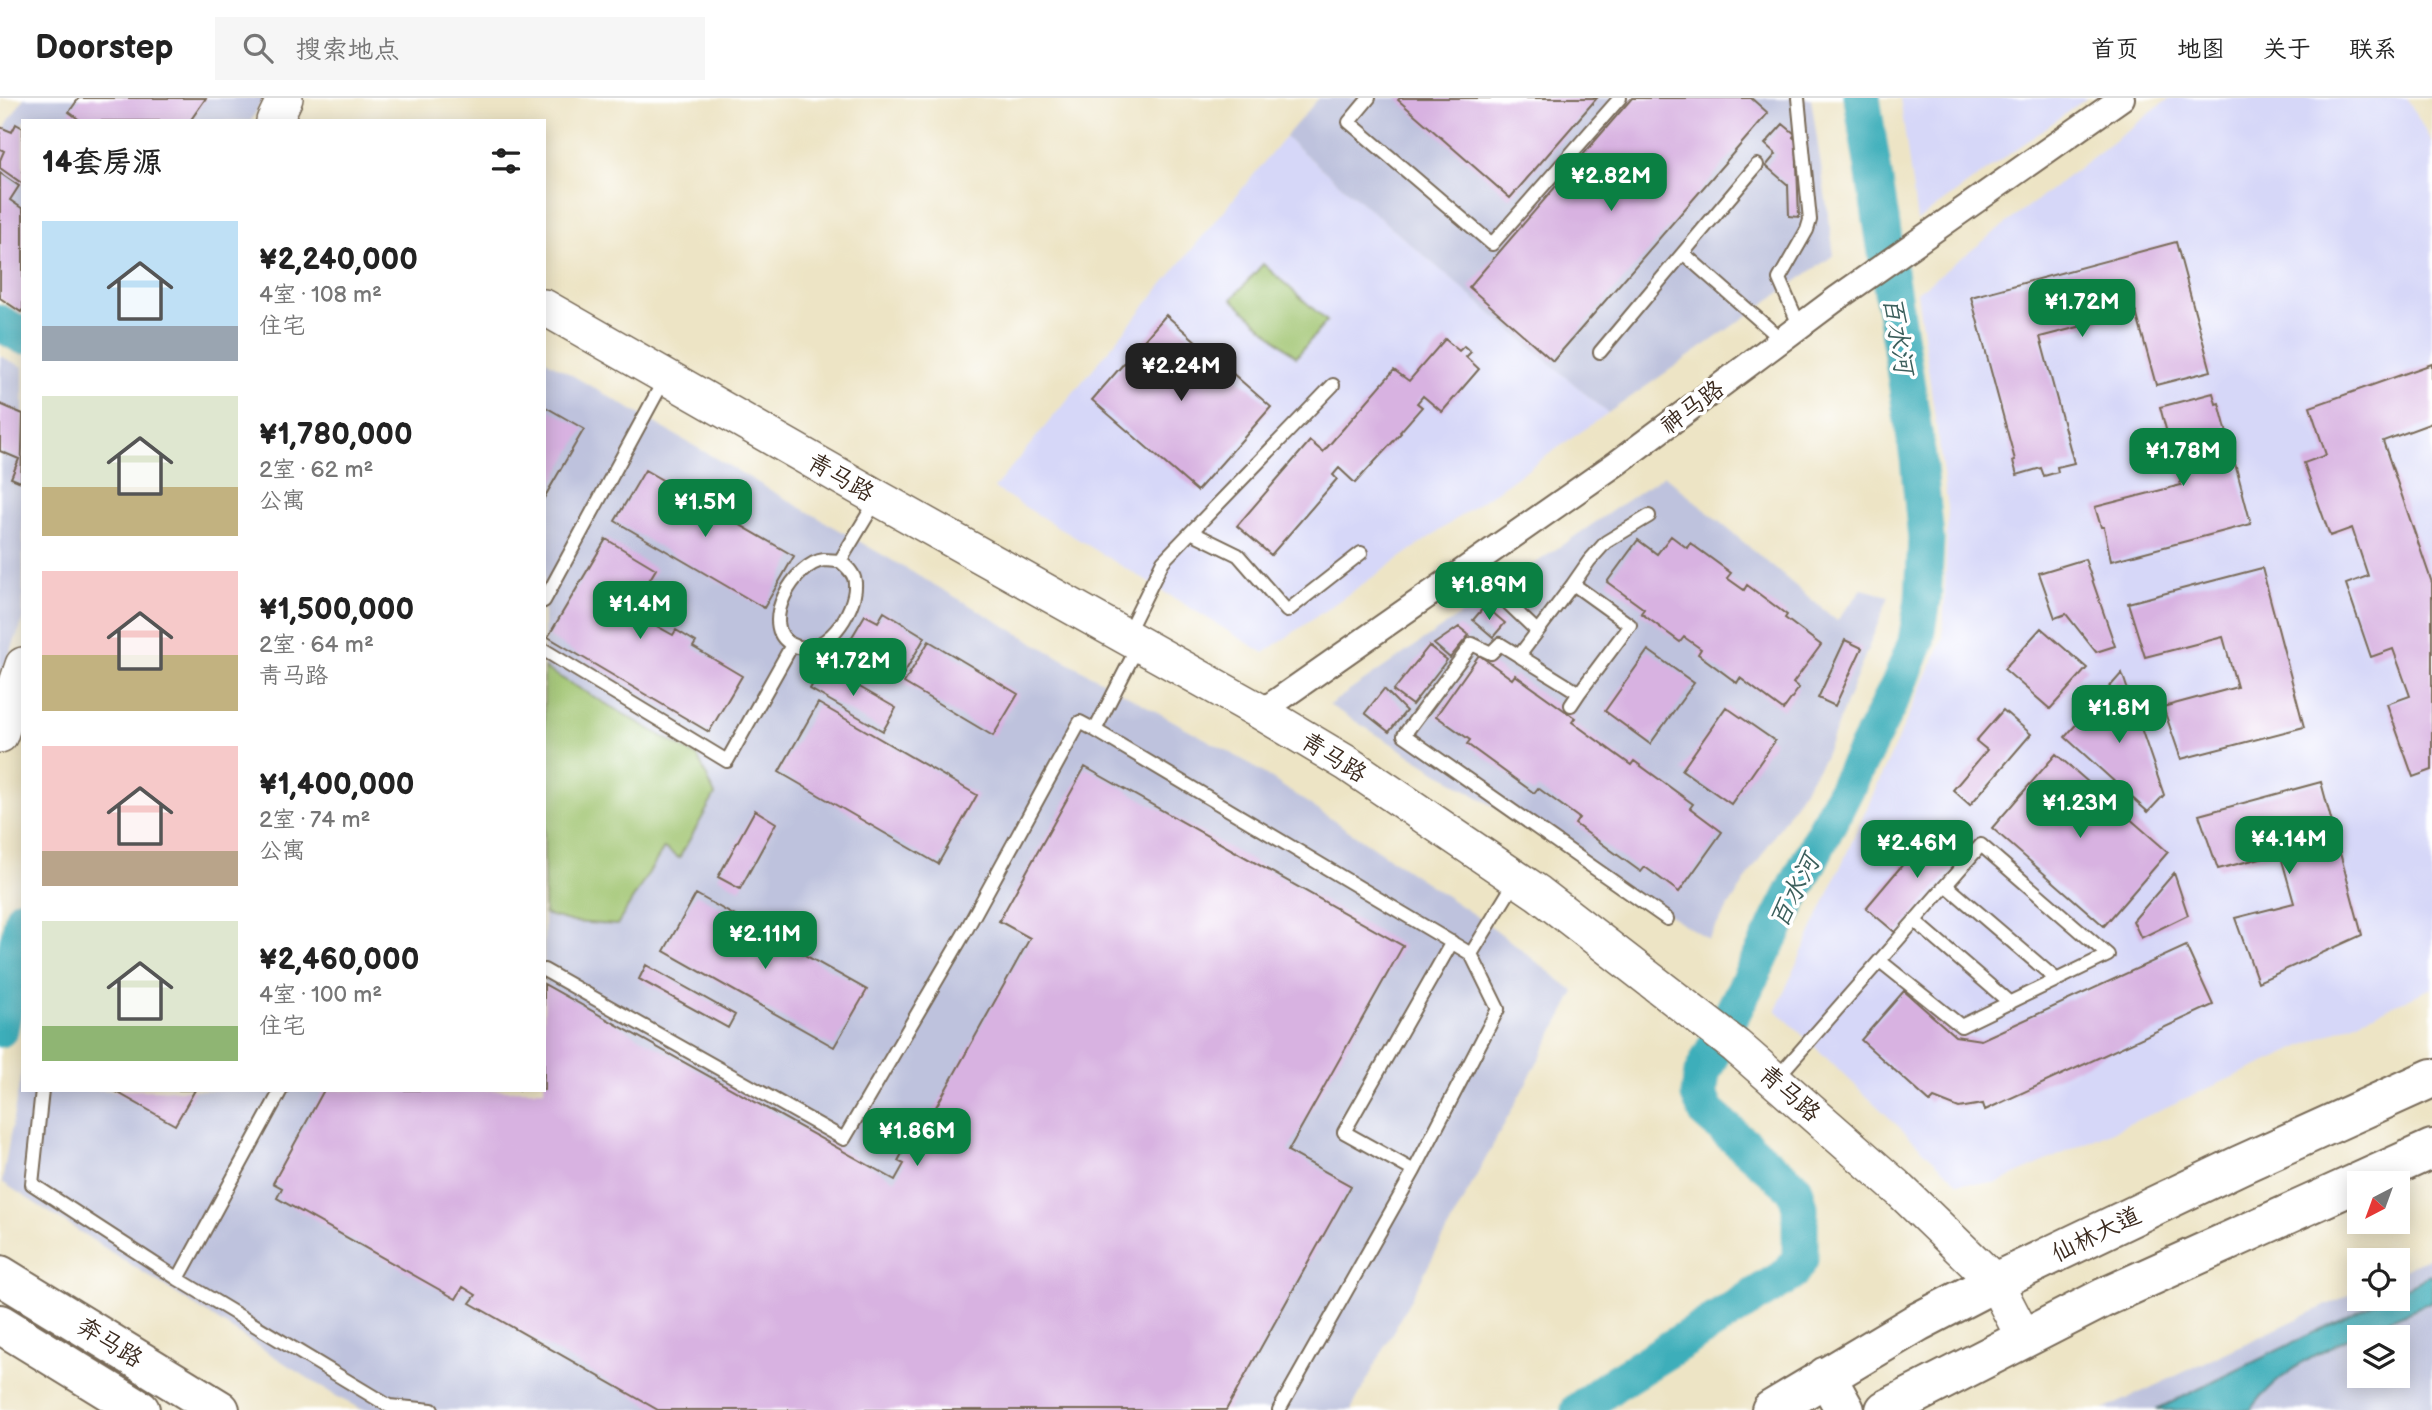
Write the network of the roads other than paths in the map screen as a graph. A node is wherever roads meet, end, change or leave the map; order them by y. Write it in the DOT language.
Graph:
graph roads {
  1 [pos="285,98"];
  2 [pos="1369,98"];
  3 [pos="1620,98"];
  4 [pos="1798,98"];
  5 [pos="2122,98"];
  6 [pos="275,119"];
  7 [pos="1757,165"];
  8 [pos="1683,253"];
  9 [pos="546,308"];
  10 [pos="1791,333"];
  11 [pos="1600,352"];
  12 [pos="666,377"];
  13 [pos="1333,385"];
  14 [pos="878,498"];
  15 [pos="1649,516"];
  16 [pos="1191,532"];
  17 [pos="1361,553"];
  18 [pos="840,561"];
  19 [pos="1470,567"];
  20 [pos="1573,584"];
  21 [pos="546,597"];
  22 [pos="1537,631"];
  23 [pos="1133,640"];
  24 [pos="792,645"];
  25 [pos="546,651"];
  26 [pos="1518,656"];
  27 [pos="21,671"];
  28 [pos="1261,712"];
  29 [pos="1095,730"];
  30 [pos="0,735"];
  31 [pos="1517,879"];
  32 [pos="1946,885"];
  33 [pos="1667,919"];
  34 [pos="1914,922"];
  35 [pos="1452,942"];
  36 [pos="1471,954"];
  37 [pos="1881,961"];
  38 [pos="546,971"];
  39 [pos="2057,980"];
  40 [pos="2010,1003"];
  41 [pos="1775,1080"];
  42 [pos="2428,1083"];
  43 [pos="42,1092"];
  44 [pos="280,1092"];
  45 [pos="2432,1149"];
  46 [pos="1414,1171"];
  47 [pos="0,1275"];
  48 [pos="178,1279"];
  49 [pos="1995,1282"];
  50 [pos="0,1324"];
  51 [pos="2024,1338"];
  52 [pos="1826,1376"];
  53 [pos="140,1410"];
  54 [pos="220,1410"];
  55 [pos="432,1410"];
  56 [pos="1279,1410"];
  57 [pos="1771,1410"];
  58 [pos="1845,1410"];
  59 [pos="1885,1410"];
  1 -- 6 [label="street"];
  2 -- 3 [label="lane"];
  4 -- 10 [label="lane"];
  5 -- 10 [label="street, 神马路"];
  7 -- 8 [label="lane"];
  8 -- 10 [label="lane"];
  8 -- 11 [label="lane"];
  9 -- 12 [label="street, 青马路"];
  10 -- 19 [label="street, 神马路"];
  12 -- 14 [label="street, 青马路"];
  12 -- 21 [label="lane"];
  13 -- 16 [label="lane"];
  14 -- 18 [label="lane"];
  14 -- 23 [label="street, 青马路"];
  15 -- 20 [label="lane"];
  16 -- 17 [label="lane"];
  16 -- 23 [label="lane"];
  18 -- 24 [label="lane"];
  18 -- 24 [label="lane"];
  19 -- 22 [label="lane"];
  19 -- 28 [label="street, 神马路"];
  20 -- 22 [label="lane"];
  20 -- 26 [label="lane"];
  22 -- 26 [label="lane"];
  23 -- 28 [label="street, 青马路"];
  23 -- 29 [label="lane"];
  24 -- 25 [label="lane"];
  26 -- 33 [label="lane"];
  27 -- 30 [label="street"];
  28 -- 31 [label="street, 青马路"];
  29 -- 35 [label="lane"];
  29 -- 38 [label="lane"];
  31 -- 36 [label="lane"];
  31 -- 41 [label="street, 青马路"];
  32 -- 34 [label="lane"];
  32 -- 39 [label="lane"];
  32 -- 39 [label="lane"];
  34 -- 37 [label="lane"];
  34 -- 40 [label="lane"];
  35 -- 36 [label="lane"];
  35 -- 46 [label="lane"];
  36 -- 46 [label="lane"];
  37 -- 40 [label="lane"];
  37 -- 41 [label="lane"];
  39 -- 40 [label="lane"];
  41 -- 49 [label="street, 青马路"];
  42 -- 49 [label="main road, 仙林大道"];
  43 -- 48 [label="lane"];
  44 -- 48 [label="lane"];
  45 -- 51 [label="main road"];
  46 -- 56 [label="lane"];
  47 -- 54 [label="main road, 奔马路"];
  48 -- 55 [label="lane"];
  49 -- 51 [label="street, 青马路"];
  49 -- 52 [label="main road, 仙林大道"];
  50 -- 53 [label="main road, 奔马路"];
  51 -- 59 [label="main road"];
  52 -- 57 [label="main road, 仙林大道"];
  52 -- 58 [label="main road"];
}
